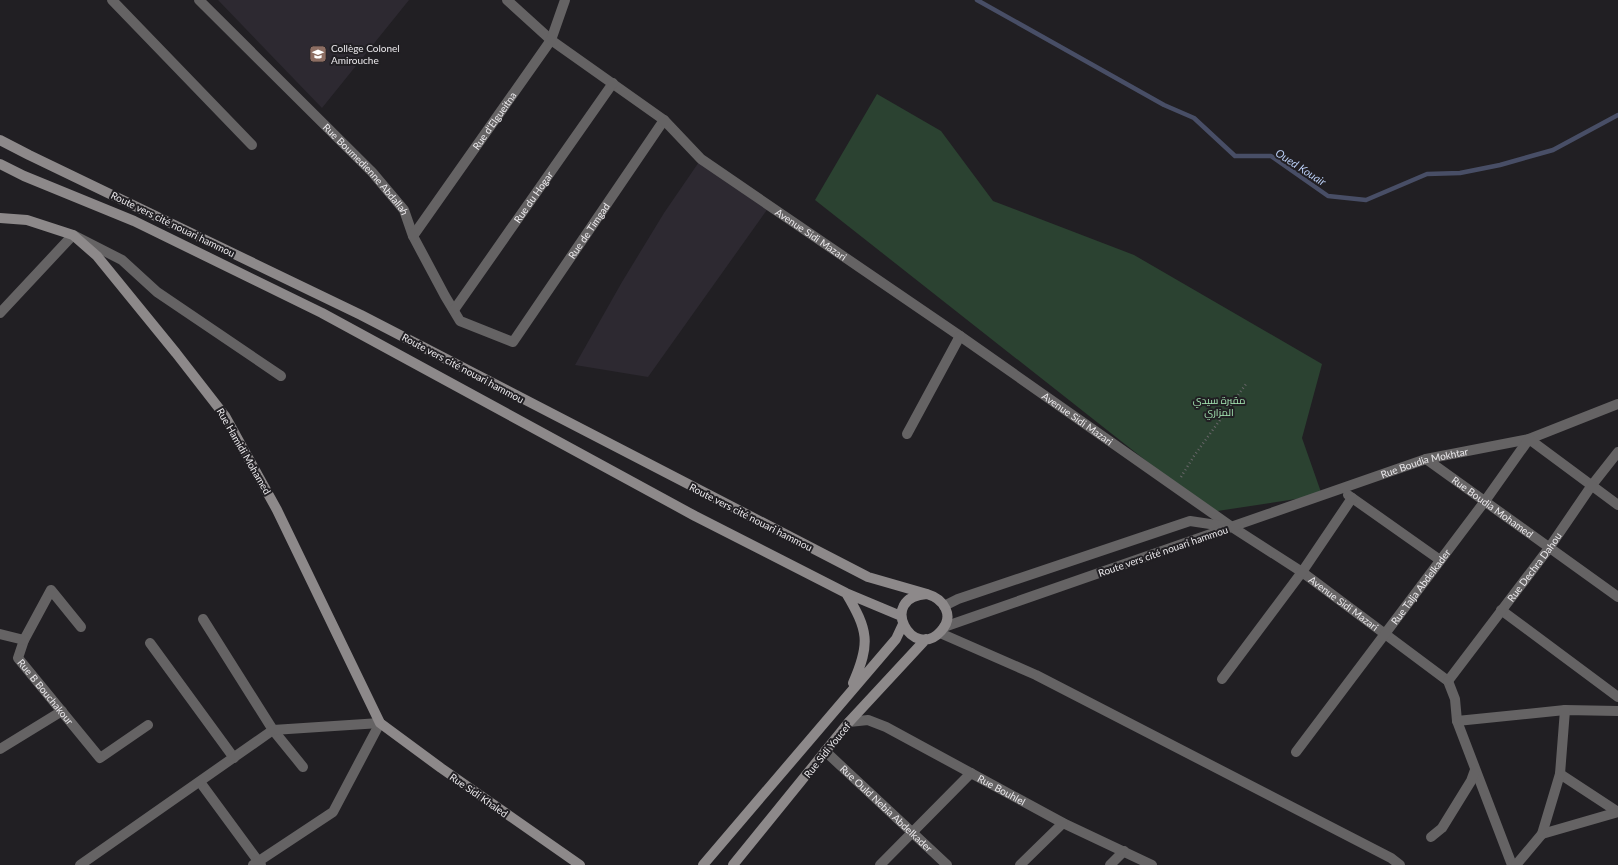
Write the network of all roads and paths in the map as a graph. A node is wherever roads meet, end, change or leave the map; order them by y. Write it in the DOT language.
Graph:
graph roads {
  1 [pos="112,0"];
  2 [pos="199,0"];
  3 [pos="508,0"];
  4 [pos="566,0"];
  5 [pos="550,40"];
  6 [pos="613,83"];
  7 [pos="664,120"];
  8 [pos="0,140"];
  9 [pos="252,145"];
  10 [pos="0,164"];
  11 [pos="0,218"];
  12 [pos="72,235"];
  13 [pos="413,236"];
  14 [pos="454,310"];
  15 [pos="0,313"];
  16 [pos="960,336"];
  17 [pos="513,342"];
  18 [pos="281,376"];
  19 [pos="1246,384"];
  20 [pos="1618,404"];
  21 [pos="907,434"];
  22 [pos="1529,439"];
  23 [pos="1618,452"];
  24 [pos="1426,459"];
  25 [pos="1592,485"];
  26 [pos="1175,486"];
  27 [pos="1340,488"];
  28 [pos="1352,498"];
  29 [pos="1485,501"];
  30 [pos="1618,505"];
  31 [pos="1232,527"];
  32 [pos="1549,548"];
  33 [pos="1440,560"];
  34 [pos="1302,572"];
  35 [pos="846,593"];
  36 [pos="927,594"];
  37 [pos="1618,597"];
  38 [pos="944,606"];
  39 [pos="1501,610"];
  40 [pos="202,619"];
  41 [pos="902,620"];
  42 [pos="81,627"];
  43 [pos="942,630"];
  44 [pos="1385,633"];
  45 [pos="0,634"];
  46 [pos="926,639"];
  47 [pos="24,640"];
  48 [pos="150,643"];
  49 [pos="1222,679"];
  50 [pos="1448,680"];
  51 [pos="849,694"];
  52 [pos="1618,697"];
  53 [pos="1565,710"];
  54 [pos="1618,711"];
  55 [pos="62,712"];
  56 [pos="1457,721"];
  57 [pos="850,722"];
  58 [pos="380,723"];
  59 [pos="148,725"];
  60 [pos="273,730"];
  61 [pos="2,745"];
  62 [pos="826,751"];
  63 [pos="1296,752"];
  64 [pos="234,758"];
  65 [pos="303,767"];
  66 [pos="1475,770"];
  67 [pos="971,773"];
  68 [pos="1560,774"];
  69 [pos="200,782"];
  70 [pos="1618,812"];
  71 [pos="1063,823"];
  72 [pos="912,832"];
  73 [pos="1542,834"];
  74 [pos="1431,837"];
  75 [pos="1124,851"];
  76 [pos="257,864"];
  77 [pos="80,865"];
  78 [pos="580,865"];
  79 [pos="704,865"];
  80 [pos="733,865"];
  81 [pos="880,865"];
  82 [pos="947,865"];
  83 [pos="1020,865"];
  84 [pos="1110,865"];
  85 [pos="1152,865"];
  86 [pos="1400,865"];
  87 [pos="1512,865"];
  88 [pos="1516,865"];
  1 -- 9 [label="street"];
  2 -- 13 [label="street, Rue Boumedienne Abdallah"];
  3 -- 5 [label="street, Avenue Sidi Mazari"];
  4 -- 5 [label="street, Rue d'Elgueitna"];
  5 -- 6 [label="street, Avenue Sidi Mazari"];
  5 -- 13 [label="street, Rue d'Elgueitna"];
  6 -- 7 [label="street, Avenue Sidi Mazari"];
  6 -- 14 [label="street, Rue du Hogar"];
  7 -- 16 [label="street, Avenue Sidi Mazari"];
  7 -- 17 [label="street, Rue de Timgad"];
  8 -- 36 [label="main road, Route vers cité nouari hammou"];
  10 -- 35 [label="main road, Route vers cité nouari hammou"];
  11 -- 12 [label="main road, Rue Hamidi Mohamed"];
  12 -- 15 [label="street"];
  12 -- 18 [label="street"];
  12 -- 58 [label="main road, Rue Hamidi Mohamed"];
  13 -- 14 [label="street, Rue Boumedienne Abdallah"];
  14 -- 17 [label="street, Rue Boumedienne Abdallah"];
  16 -- 21 [label="street"];
  16 -- 26 [label="street, Avenue Sidi Mazari"];
  19 -- 26 [label="path"];
  20 -- 22 [label="street, Rue Boudia Mokhtar"];
  22 -- 24 [label="street, Rue Boudia Mokhtar"];
  22 -- 25 [label="street"];
  22 -- 29 [label="street, Rue Talja Abdelkader"];
  23 -- 25 [label="street, Rue Dechra Dahou"];
  24 -- 27 [label="street, Rue Boudia Mokhtar"];
  24 -- 29 [label="street, Rue Boudia Mohamed"];
  25 -- 30 [label="street"];
  25 -- 32 [label="street, Rue Dechra Dahou"];
  26 -- 31 [label="street, Avenue Sidi Mazari"];
  27 -- 28 [label="street"];
  27 -- 31 [label="street, Rue Boudia Mokhtar"];
  28 -- 33 [label="street"];
  28 -- 34 [label="street"];
  29 -- 32 [label="street, Rue Boudia Mohamed"];
  29 -- 33 [label="street, Rue Talja Abdelkader"];
  31 -- 34 [label="street, Avenue Sidi Mazari"];
  31 -- 38 [label="street, Route vers cité nouari hammou"];
  31 -- 43 [label="street, Route vers cité nouari hammou"];
  32 -- 37 [label="street, Rue Boudia Mohamed"];
  32 -- 39 [label="street, Rue Dechra Dahou"];
  33 -- 44 [label="street, Rue Talja Abdelkader"];
  34 -- 44 [label="street, Avenue Sidi Mazari"];
  34 -- 49 [label="street"];
  35 -- 41 [label="main road, Route vers cité nouari hammou"];
  35 -- 51 [label="main road"];
  36 -- 38 [label="main road"];
  36 -- 41 [label="main road"];
  38 -- 43 [label="main road"];
  39 -- 50 [label="street, Rue Dechra Dahou"];
  39 -- 52 [label="street"];
  40 -- 60 [label="street"];
  41 -- 46 [label="main road"];
  41 -- 51 [label="main road"];
  42 -- 47 [label="street, Rue B Bouchakour"];
  43 -- 46 [label="main road"];
  43 -- 86 [label="street"];
  44 -- 50 [label="street, Avenue Sidi Mazari"];
  44 -- 63 [label="street, Rue Talja Abdelkader"];
  45 -- 47 [label="street"];
  46 -- 57 [label="main road, Rue Sidi Youcef"];
  47 -- 55 [label="street, Rue B Bouchakour"];
  48 -- 64 [label="street"];
  50 -- 56 [label="street"];
  51 -- 79 [label="main road"];
  53 -- 54 [label="street"];
  53 -- 56 [label="street"];
  53 -- 68 [label="street"];
  55 -- 59 [label="street, Rue B Bouchakour"];
  55 -- 61 [label="street"];
  56 -- 66 [label="street"];
  57 -- 62 [label="main road, Rue Sidi Youcef"];
  57 -- 67 [label="street, Rue Bouhlel"];
  58 -- 60 [label="street"];
  58 -- 76 [label="street"];
  58 -- 78 [label="main road, Rue Sidi Khaled"];
  60 -- 64 [label="street"];
  60 -- 65 [label="street"];
  62 -- 72 [label="street, Rue Ould Nebia Abdelkader"];
  62 -- 80 [label="main road, Rue Sidi Youcef"];
  64 -- 69 [label="street"];
  66 -- 74 [label="street"];
  66 -- 87 [label="street"];
  67 -- 71 [label="street, Rue Bouhlel"];
  67 -- 72 [label="street"];
  68 -- 70 [label="street"];
  68 -- 73 [label="street"];
  69 -- 76 [label="street"];
  69 -- 77 [label="street"];
  70 -- 73 [label="street"];
  71 -- 75 [label="street, Rue Bouhlel"];
  71 -- 83 [label="street"];
  72 -- 81 [label="street"];
  72 -- 82 [label="street, Rue Ould Nebia Abdelkader"];
  73 -- 88 [label="street"];
  75 -- 84 [label="street"];
  75 -- 85 [label="street, Rue Bouhlel"];
}
